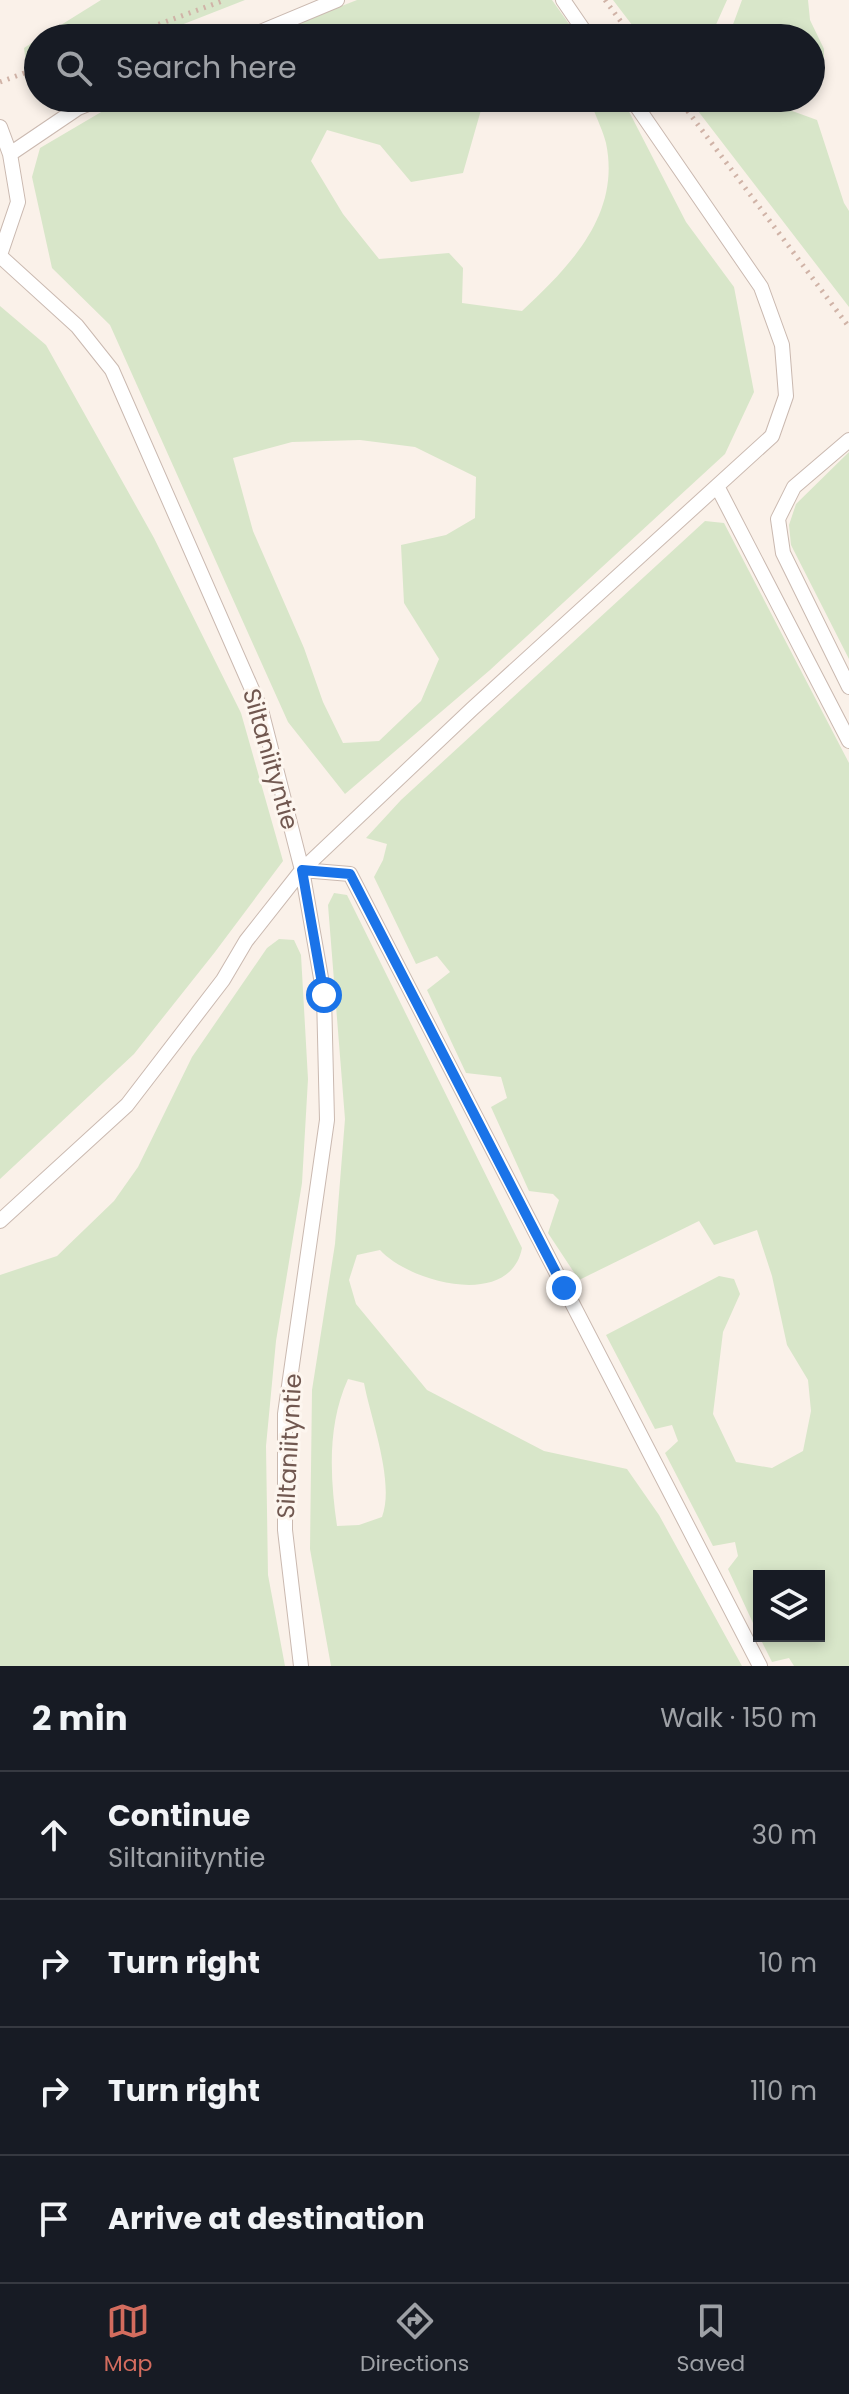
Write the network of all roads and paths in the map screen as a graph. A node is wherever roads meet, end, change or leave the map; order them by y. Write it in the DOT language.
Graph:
graph roads {
  1 [pos="225,0"];
  2 [pos="337,0"];
  3 [pos="563,0"];
  4 [pos="605,0"];
  5 [pos="159,24"];
  6 [pos="280,24"];
  7 [pos="579,24"];
  8 [pos="623,24"];
  9 [pos="24,73"];
  10 [pos="0,82"];
  11 [pos="72,112"];
  12 [pos="641,112"];
  13 [pos="688,112"];
  14 [pos="0,127"];
  15 [pos="10,154"];
  16 [pos="0,256"];
  17 [pos="849,327"];
  18 [pos="849,440"];
  19 [pos="717,486"];
  20 [pos="849,687"];
  21 [pos="849,741"];
  22 [pos="302,870"];
  23 [pos="0,1221"];
  24 [pos="301,1666"];
  25 [pos="760,1666"];
  1 -- 5 [label="path"];
  2 -- 6 [label="lane"];
  3 -- 7 [label="lane"];
  4 -- 8 [label="path"];
  9 -- 10 [label="path"];
  11 -- 15 [label="lane"];
  12 -- 19 [label="lane"];
  13 -- 17 [label="path"];
  14 -- 15 [label="lane"];
  15 -- 16 [label="lane"];
  16 -- 22 [label="lane, Siltaniityntie"];
  18 -- 20 [label="lane"];
  19 -- 21 [label="lane"];
  19 -- 22 [label="lane"];
  22 -- 23 [label="lane"];
  22 -- 24 [label="lane, Siltaniityntie"];
  22 -- 25 [label="lane"];
}
